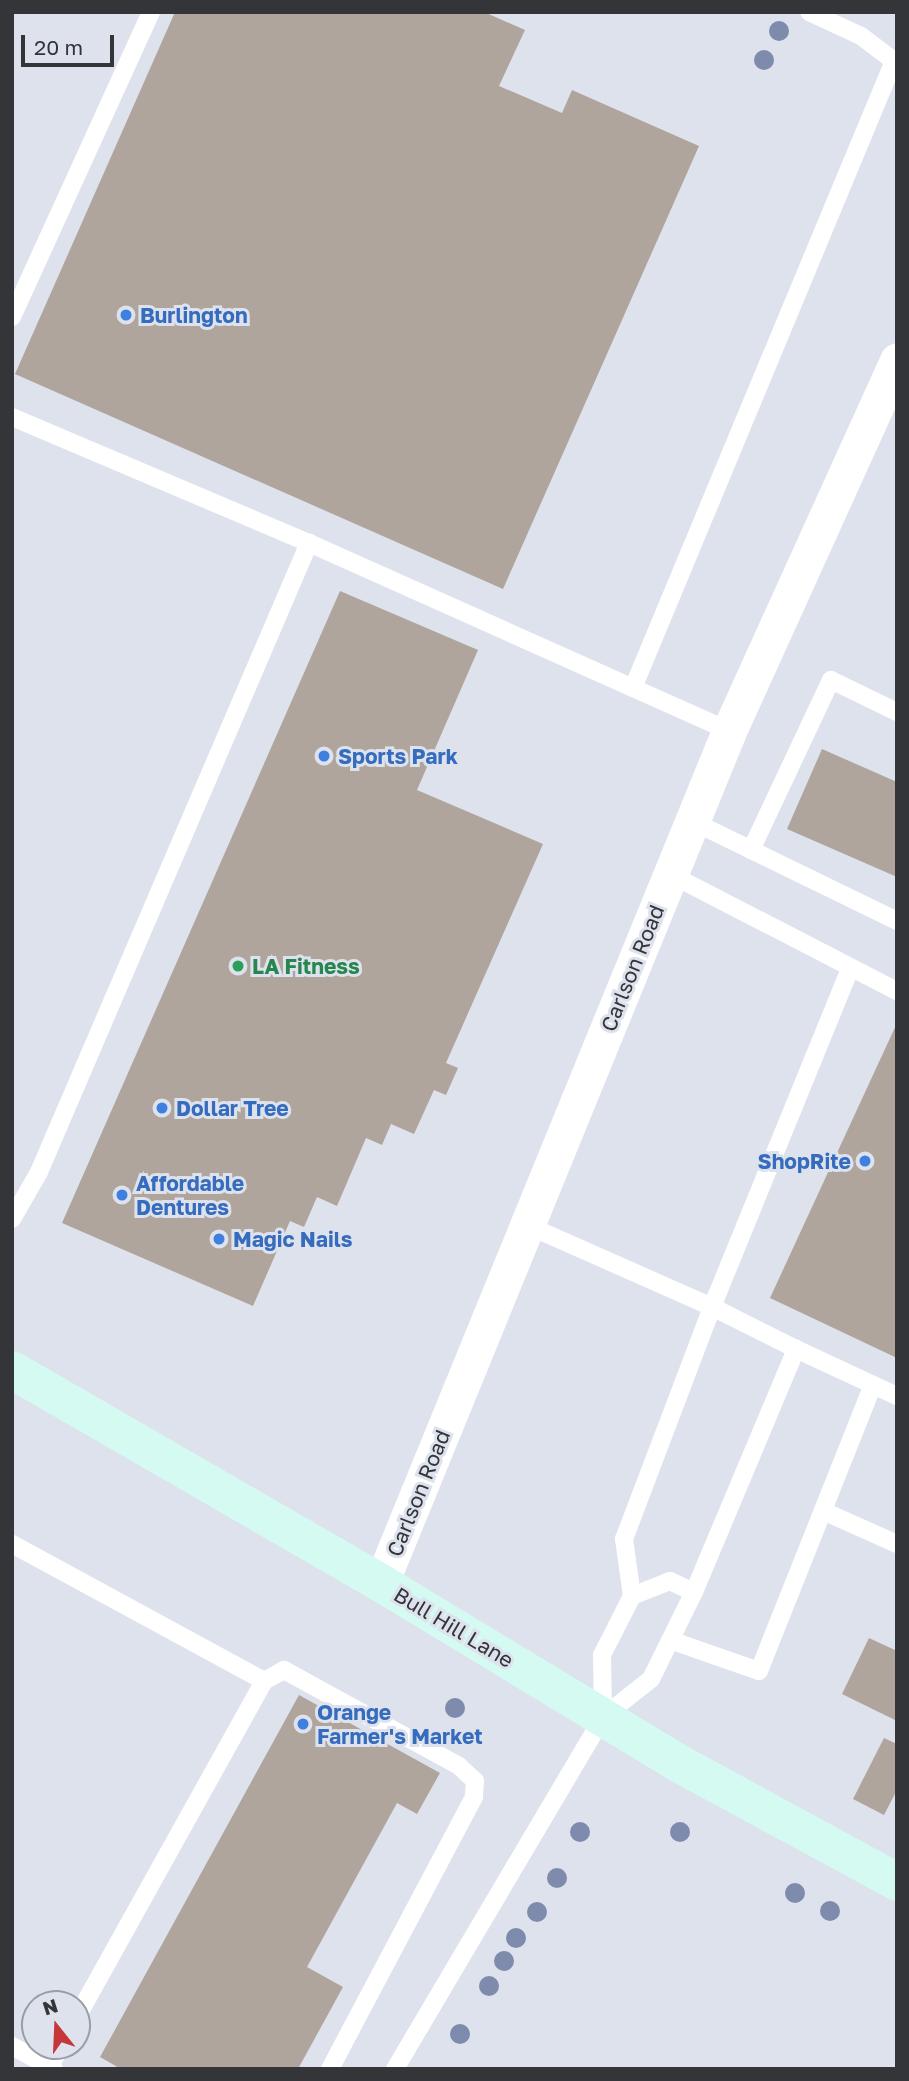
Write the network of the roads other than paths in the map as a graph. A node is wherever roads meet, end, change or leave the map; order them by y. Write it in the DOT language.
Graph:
graph roads {
  1 [pos="151,12"];
  2 [pos="809,12"];
  3 [pos="12,317"];
  4 [pos="897,360"];
  5 [pos="12,417"];
  6 [pos="309,543"];
  7 [pos="633,688"];
  8 [pos="897,712"];
  9 [pos="729,732"];
  10 [pos="692,821"];
  11 [pos="751,850"];
  12 [pos="670,873"];
  13 [pos="897,921"];
  14 [pos="850,968"];
  15 [pos="897,991"];
  16 [pos="12,1219"];
  17 [pos="527,1225"];
  18 [pos="712,1307"];
  19 [pos="796,1349"];
  20 [pos="12,1370"];
  21 [pos="873,1385"];
  22 [pos="897,1396"];
  23 [pos="823,1511"];
  24 [pos="12,1544"];
  25 [pos="897,1544"];
  26 [pos="381,1583"];
  27 [pos="694,1592"];
  28 [pos="632,1596"];
  29 [pos="670,1640"];
  30 [pos="264,1681"];
  31 [pos="603,1717"];
  32 [pos="897,1882"];
  33 [pos="91,1992"];
  34 [pos="12,2046"];
  35 [pos="52,2068"];
  36 [pos="330,2069"];
  37 [pos="395,2069"];
  1 -- 3 [label="lane"];
  2 -- 7 [label="lane"];
  4 -- 9 [label="street, Carlson Road"];
  5 -- 6 [label="lane"];
  6 -- 7 [label="lane"];
  6 -- 16 [label="lane"];
  7 -- 9 [label="lane"];
  8 -- 11 [label="lane"];
  9 -- 10 [label="street, Carlson Road"];
  10 -- 11 [label="lane"];
  10 -- 12 [label="street, Carlson Road"];
  11 -- 13 [label="lane"];
  12 -- 14 [label="lane"];
  12 -- 17 [label="street, Carlson Road"];
  14 -- 15 [label="lane"];
  14 -- 18 [label="lane"];
  17 -- 18 [label="lane"];
  17 -- 26 [label="street, Carlson Road"];
  18 -- 19 [label="lane"];
  18 -- 28 [label="lane"];
  19 -- 21 [label="lane"];
  19 -- 27 [label="lane"];
  20 -- 26 [label="main road, Bull Hill Lane"];
  21 -- 22 [label="lane"];
  21 -- 23 [label="lane"];
  23 -- 25 [label="lane"];
  23 -- 29 [label="lane"];
  24 -- 30 [label="lane"];
  26 -- 31 [label="main road, Bull Hill Lane"];
  27 -- 28 [label="lane"];
  27 -- 29 [label="lane"];
  28 -- 31 [label="lane"];
  29 -- 31 [label="lane"];
  30 -- 33 [label="lane"];
  30 -- 36 [label="lane"];
  31 -- 32 [label="main road, Bull Hill Lane"];
  31 -- 37 [label="lane"];
  34 -- 35 [label="lane"];
}
